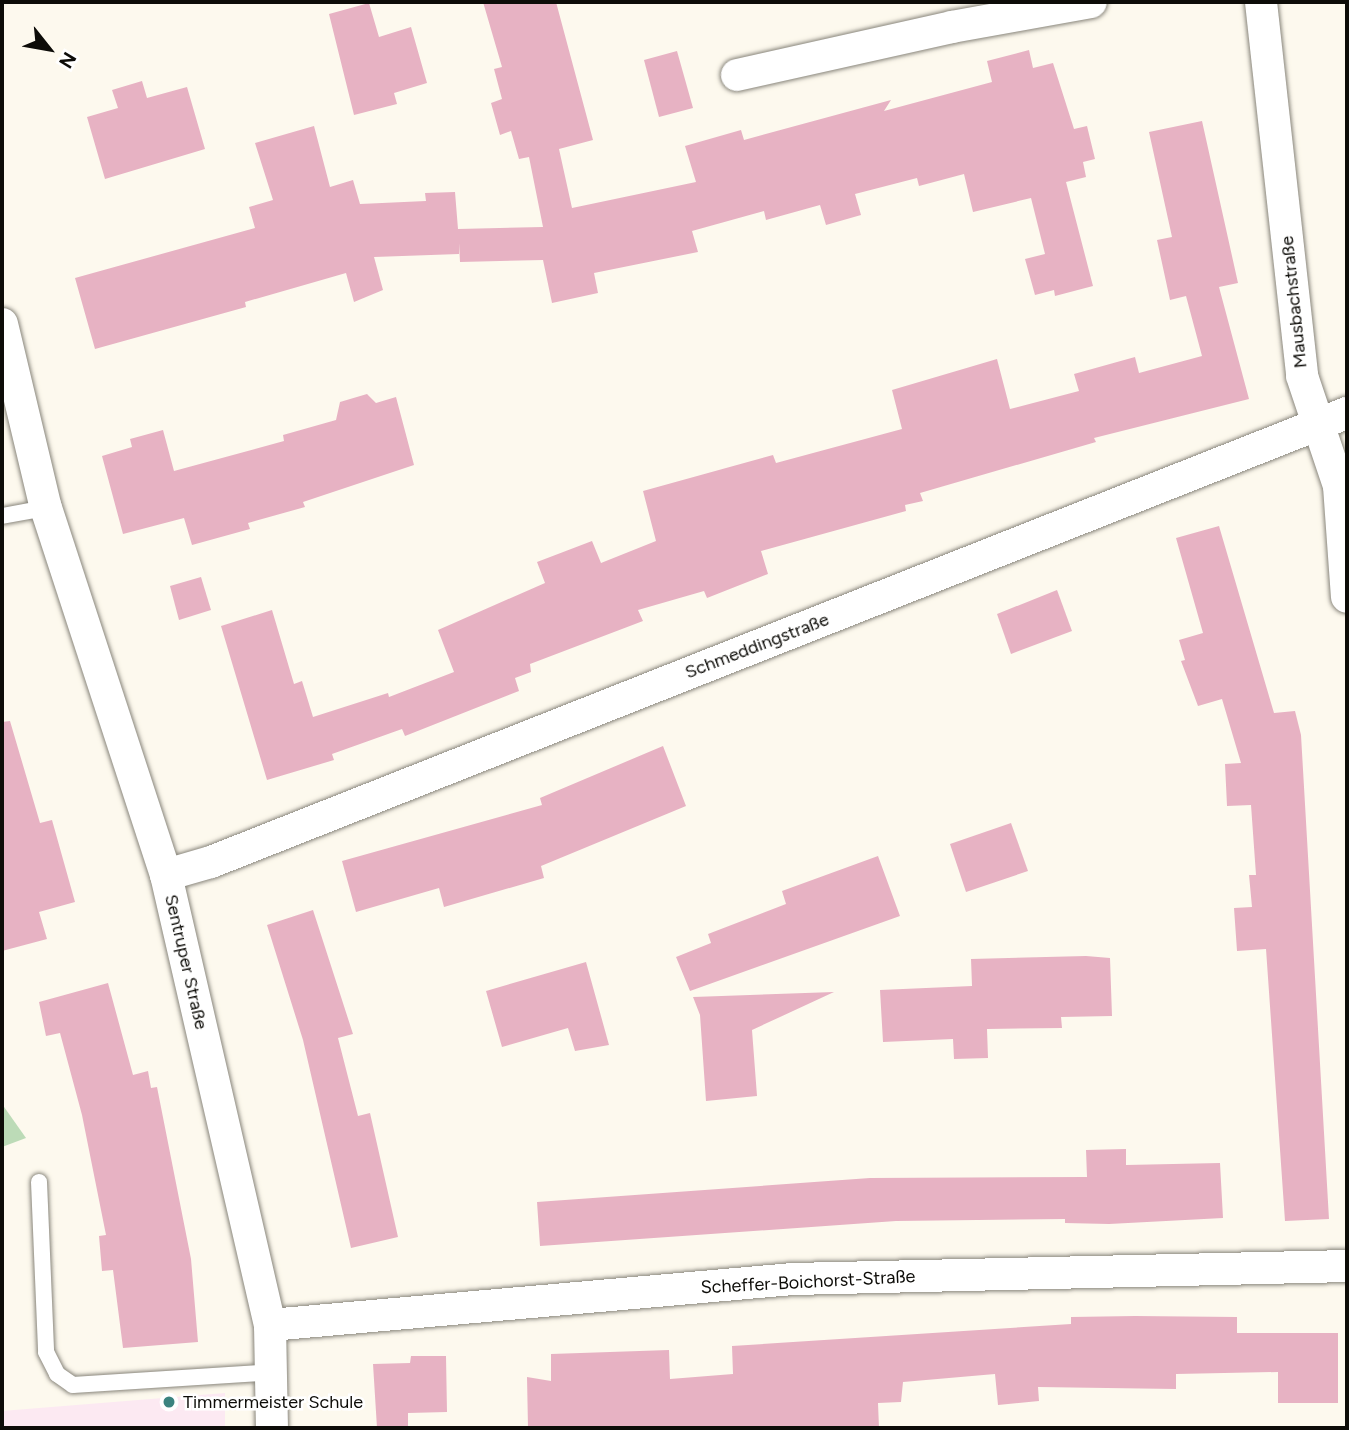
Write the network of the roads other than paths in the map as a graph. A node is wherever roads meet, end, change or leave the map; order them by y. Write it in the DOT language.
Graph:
graph roads {
  1 [pos="1091,2"];
  2 [pos="1261,2"];
  3 [pos="950,14"];
  4 [pos="737,75"];
  5 [pos="2,324"];
  6 [pos="1347,413"];
  7 [pos="1317,424"];
  8 [pos="46,508"];
  9 [pos="2,516"];
  10 [pos="1347,597"];
  11 [pos="166,875"];
  12 [pos="38,1182"];
  13 [pos="1347,1266"];
  14 [pos="270,1325"];
  15 [pos="272,1372"];
  16 [pos="272,1428"];
  1 -- 3 [label="street"];
  2 -- 7 [label="street, Mausbachstraße"];
  3 -- 4 [label="street"];
  5 -- 8 [label="street, Sentruper Straße"];
  6 -- 7 [label="street, Schmeddingstraße"];
  7 -- 10 [label="street, Mausbachstraße"];
  7 -- 11 [label="street, Schmeddingstraße"];
  8 -- 9 [label="lane"];
  8 -- 11 [label="street, Sentruper Straße"];
  11 -- 14 [label="street, Sentruper Straße"];
  12 -- 15 [label="lane"];
  13 -- 14 [label="street, Scheffer-Boichorst-Straße"];
  14 -- 15 [label="street, Sentruper Straße"];
  15 -- 16 [label="street, Sentruper Straße"];
}
